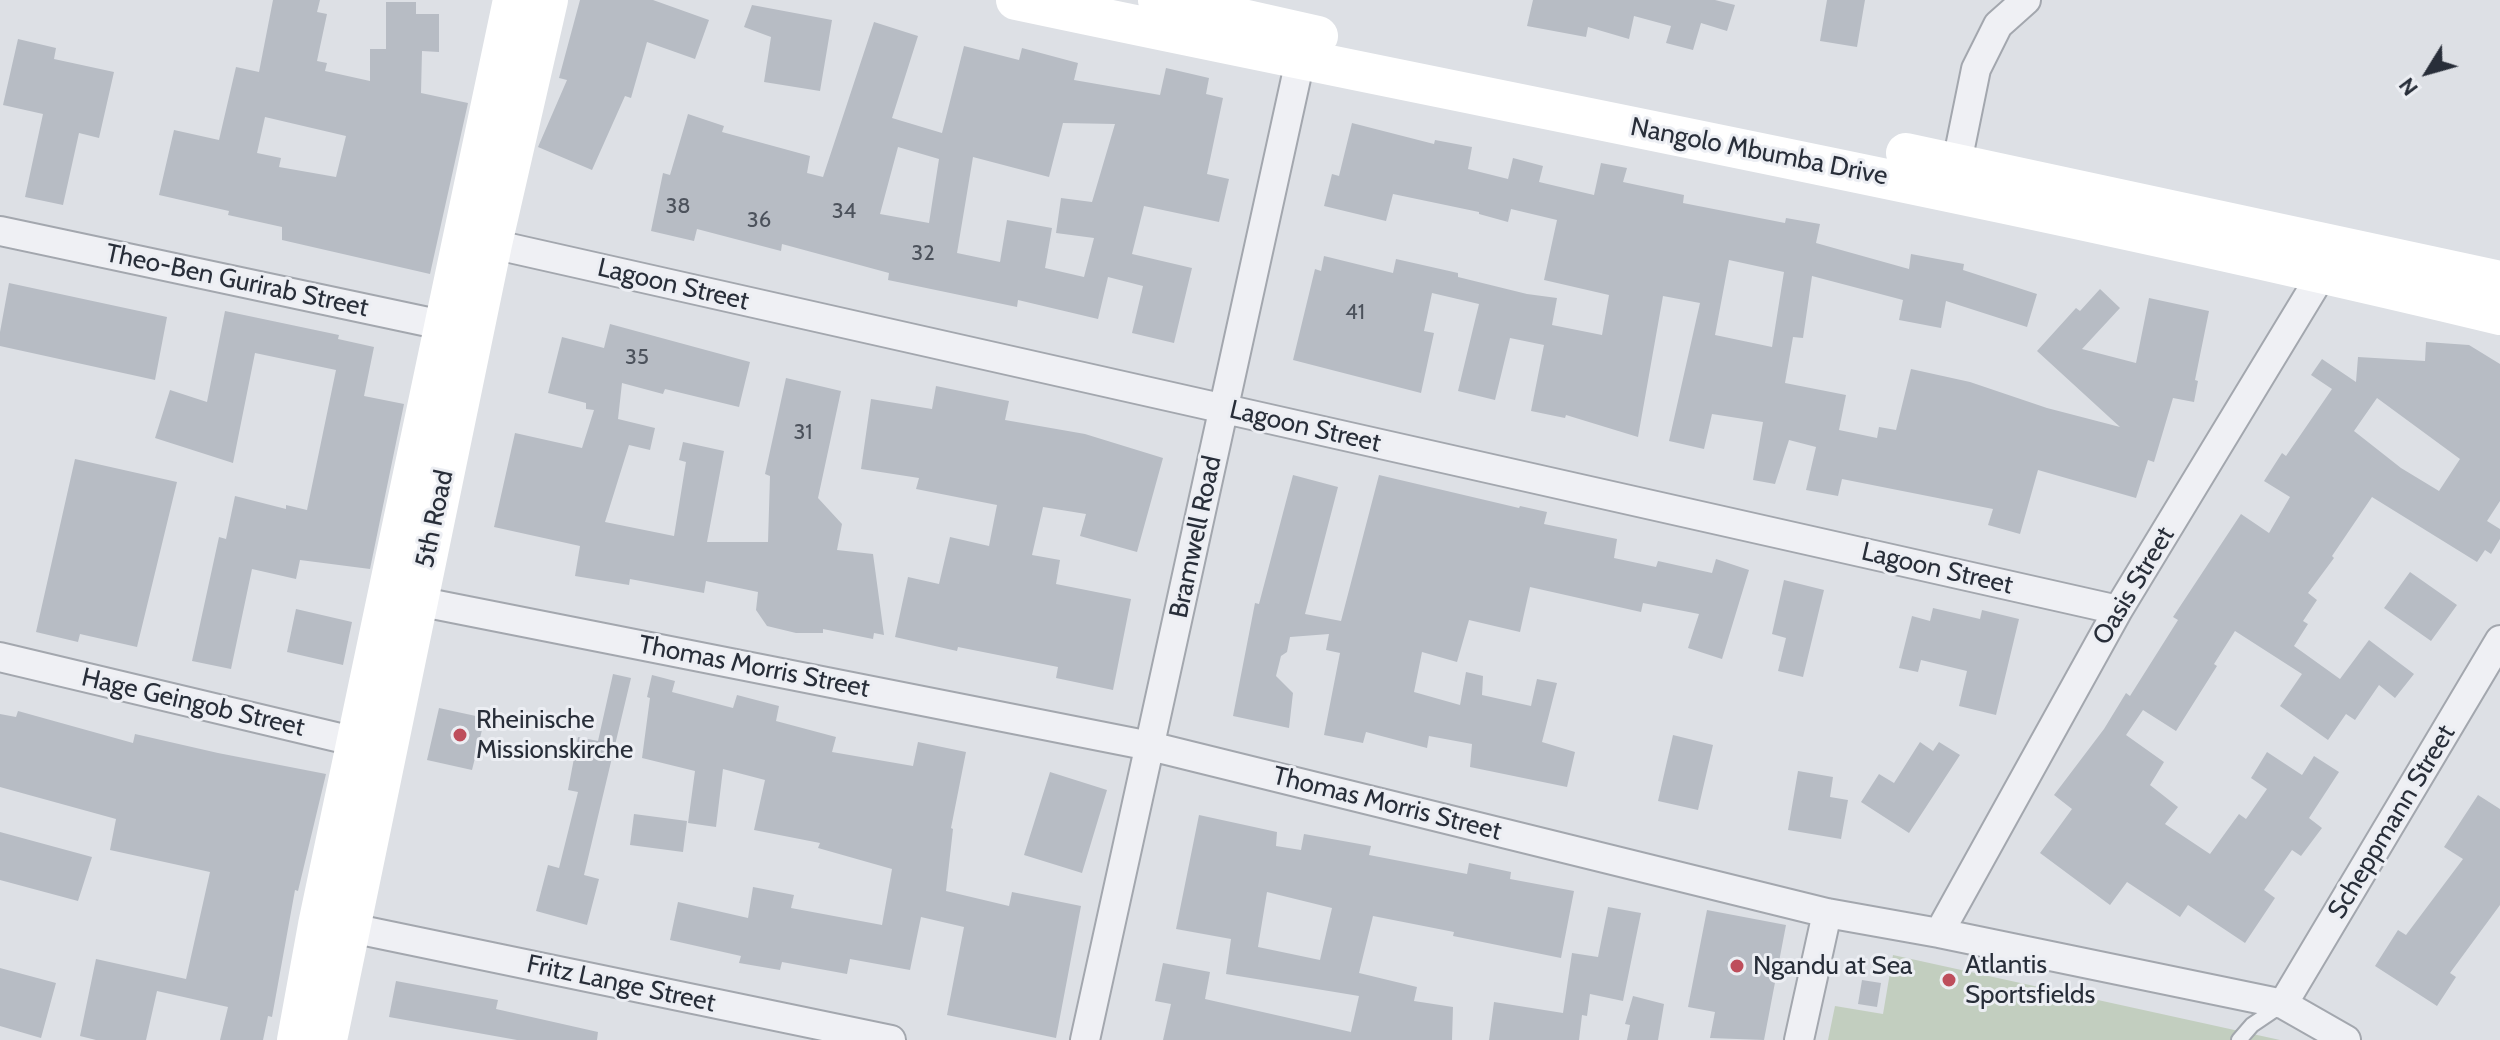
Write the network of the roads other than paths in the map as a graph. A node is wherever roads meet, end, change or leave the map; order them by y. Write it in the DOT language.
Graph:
graph roads {
  1 [pos="513,0"];
  2 [pos="548,0"];
  3 [pos="1016,0"];
  4 [pos="1158,0"];
  5 [pos="2026,0"];
  6 [pos="1303,47"];
  7 [pos="1954,177"];
  8 [pos="0,231"];
  9 [pos="492,244"];
  10 [pos="2331,258"];
  11 [pos="2500,281"];
  12 [pos="2500,315"];
  13 [pos="460,328"];
  14 [pos="1224,408"];
  15 [pos="417,601"];
  16 [pos="2118,610"];
  17 [pos="2500,640"];
  18 [pos="0,657"];
  19 [pos="372,745"];
  20 [pos="1150,746"];
  21 [pos="1827,913"];
  22 [pos="351,928"];
  23 [pos="1939,933"];
  24 [pos="2283,1004"];
  25 [pos="297,1040"];
  26 [pos="327,1040"];
  27 [pos="891,1040"];
  28 [pos="1085,1040"];
  29 [pos="1799,1040"];
  30 [pos="2239,1040"];
  31 [pos="2346,1040"];
  1 -- 13 [label="main road, 5th Road"];
  2 -- 9 [label="main road, 5th Road"];
  3 -- 6 [label="main road, Nangolo Mbumba Drive"];
  4 -- 6 [label="main road, Nangolo Mbumba Drive"];
  5 -- 7 [label="street"];
  6 -- 7 [label="main road, Nangolo Mbumba Drive"];
  6 -- 14 [label="street, Bramwell Road"];
  7 -- 10 [label="main road, Nangolo Mbumba Drive"];
  8 -- 13 [label="street, Theo-Ben Gurirab Street"];
  9 -- 13 [label="main road, 5th Road"];
  9 -- 14 [label="street, Lagoon Street"];
  10 -- 11 [label="main road, Nangolo Mbumba Drive"];
  10 -- 12 [label="main road, Nangolo Mbumba Drive"];
  10 -- 16 [label="street, Oasis Street"];
  13 -- 15 [label="main road, 5th Road"];
  13 -- 19 [label="main road, 5th Road"];
  14 -- 16 [label="street, Lagoon Street"];
  14 -- 20 [label="street, Bramwell Road"];
  15 -- 19 [label="main road, 5th Road"];
  15 -- 20 [label="street, Thomas Morris Street"];
  16 -- 23 [label="street, Oasis Street"];
  17 -- 24 [label="street, Scheppmann Street"];
  18 -- 19 [label="street, Hage Geingob Street"];
  19 -- 22 [label="main road, 5th Road"];
  19 -- 25 [label="main road, 5th Road"];
  20 -- 21 [label="street, Thomas Morris Street"];
  20 -- 28 [label="street, Bramwell Road"];
  21 -- 23 [label="street, Thomas Morris Street"];
  21 -- 29 [label="street"];
  22 -- 26 [label="main road, 5th Road"];
  22 -- 27 [label="street, Fritz Lange Street"];
  23 -- 24 [label="street, Thomas Morris Street"];
  24 -- 30 [label="lane"];
  24 -- 31 [label="street, Thomas Morris Street"];
}
